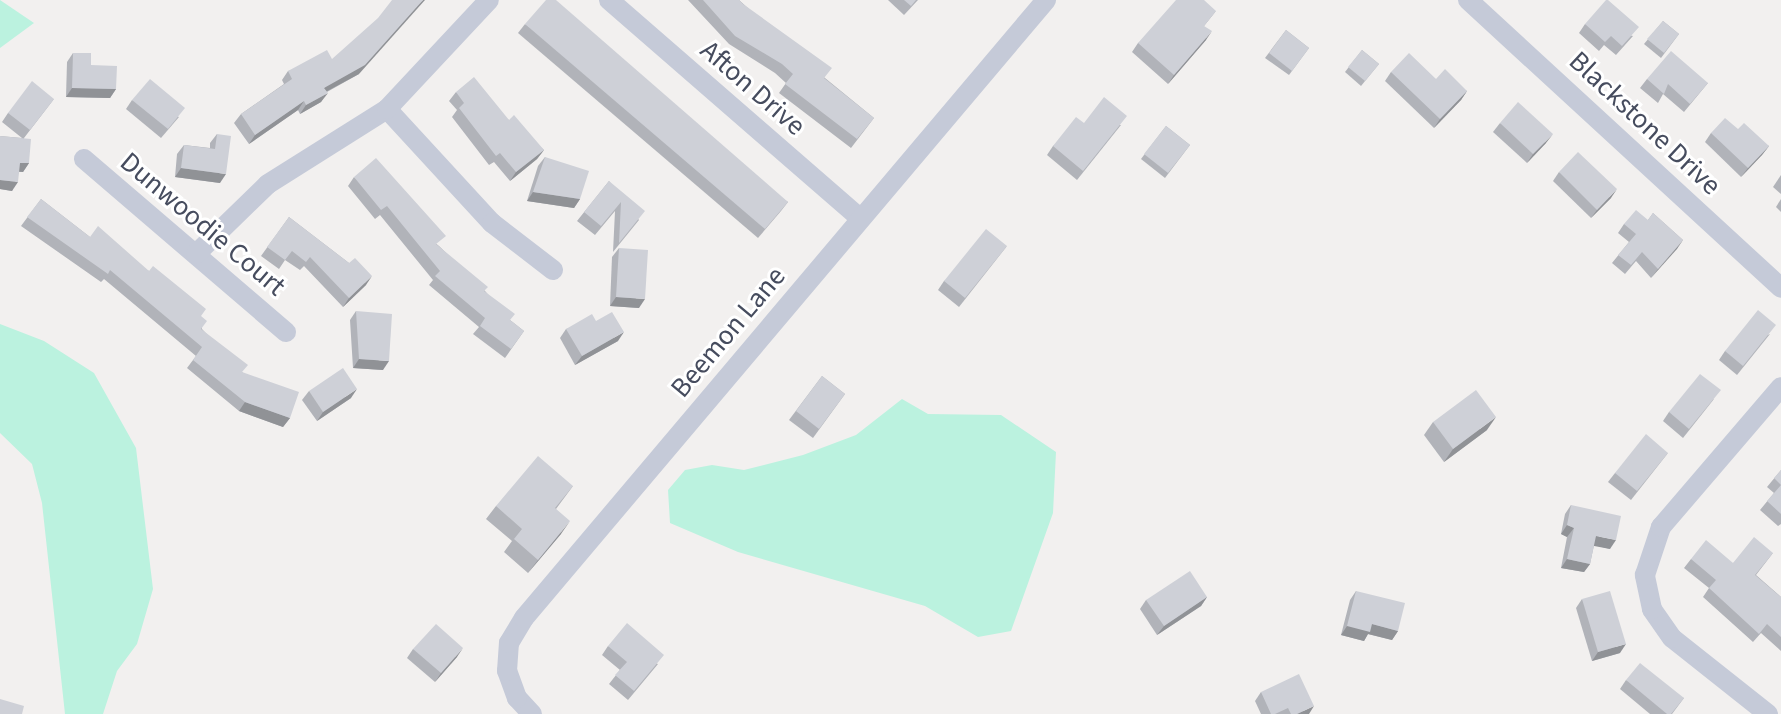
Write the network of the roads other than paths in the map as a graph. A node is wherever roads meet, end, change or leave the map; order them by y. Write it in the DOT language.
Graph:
graph roads {
  1 [pos="489,0"];
  2 [pos="609,0"];
  3 [pos="1468,0"];
  4 [pos="1037,3"];
  5 [pos="387,109"];
  6 [pos="84,159"];
  7 [pos="860,218"];
  8 [pos="196,254"];
  9 [pos="553,270"];
  10 [pos="1781,288"];
  11 [pos="286,332"];
  12 [pos="1781,387"];
  13 [pos="532,714"];
  14 [pos="1768,714"];
  1 -- 5 [label="street"];
  2 -- 7 [label="street, Afton Drive"];
  3 -- 10 [label="street, Blackstone Drive"];
  4 -- 7 [label="street, Beemon Lane"];
  5 -- 8 [label="street"];
  5 -- 9 [label="street"];
  6 -- 8 [label="street, Dunwoodie Court"];
  7 -- 13 [label="street, Beemon Lane"];
  8 -- 11 [label="street, Dunwoodie Court"];
  12 -- 14 [label="street"];
}
